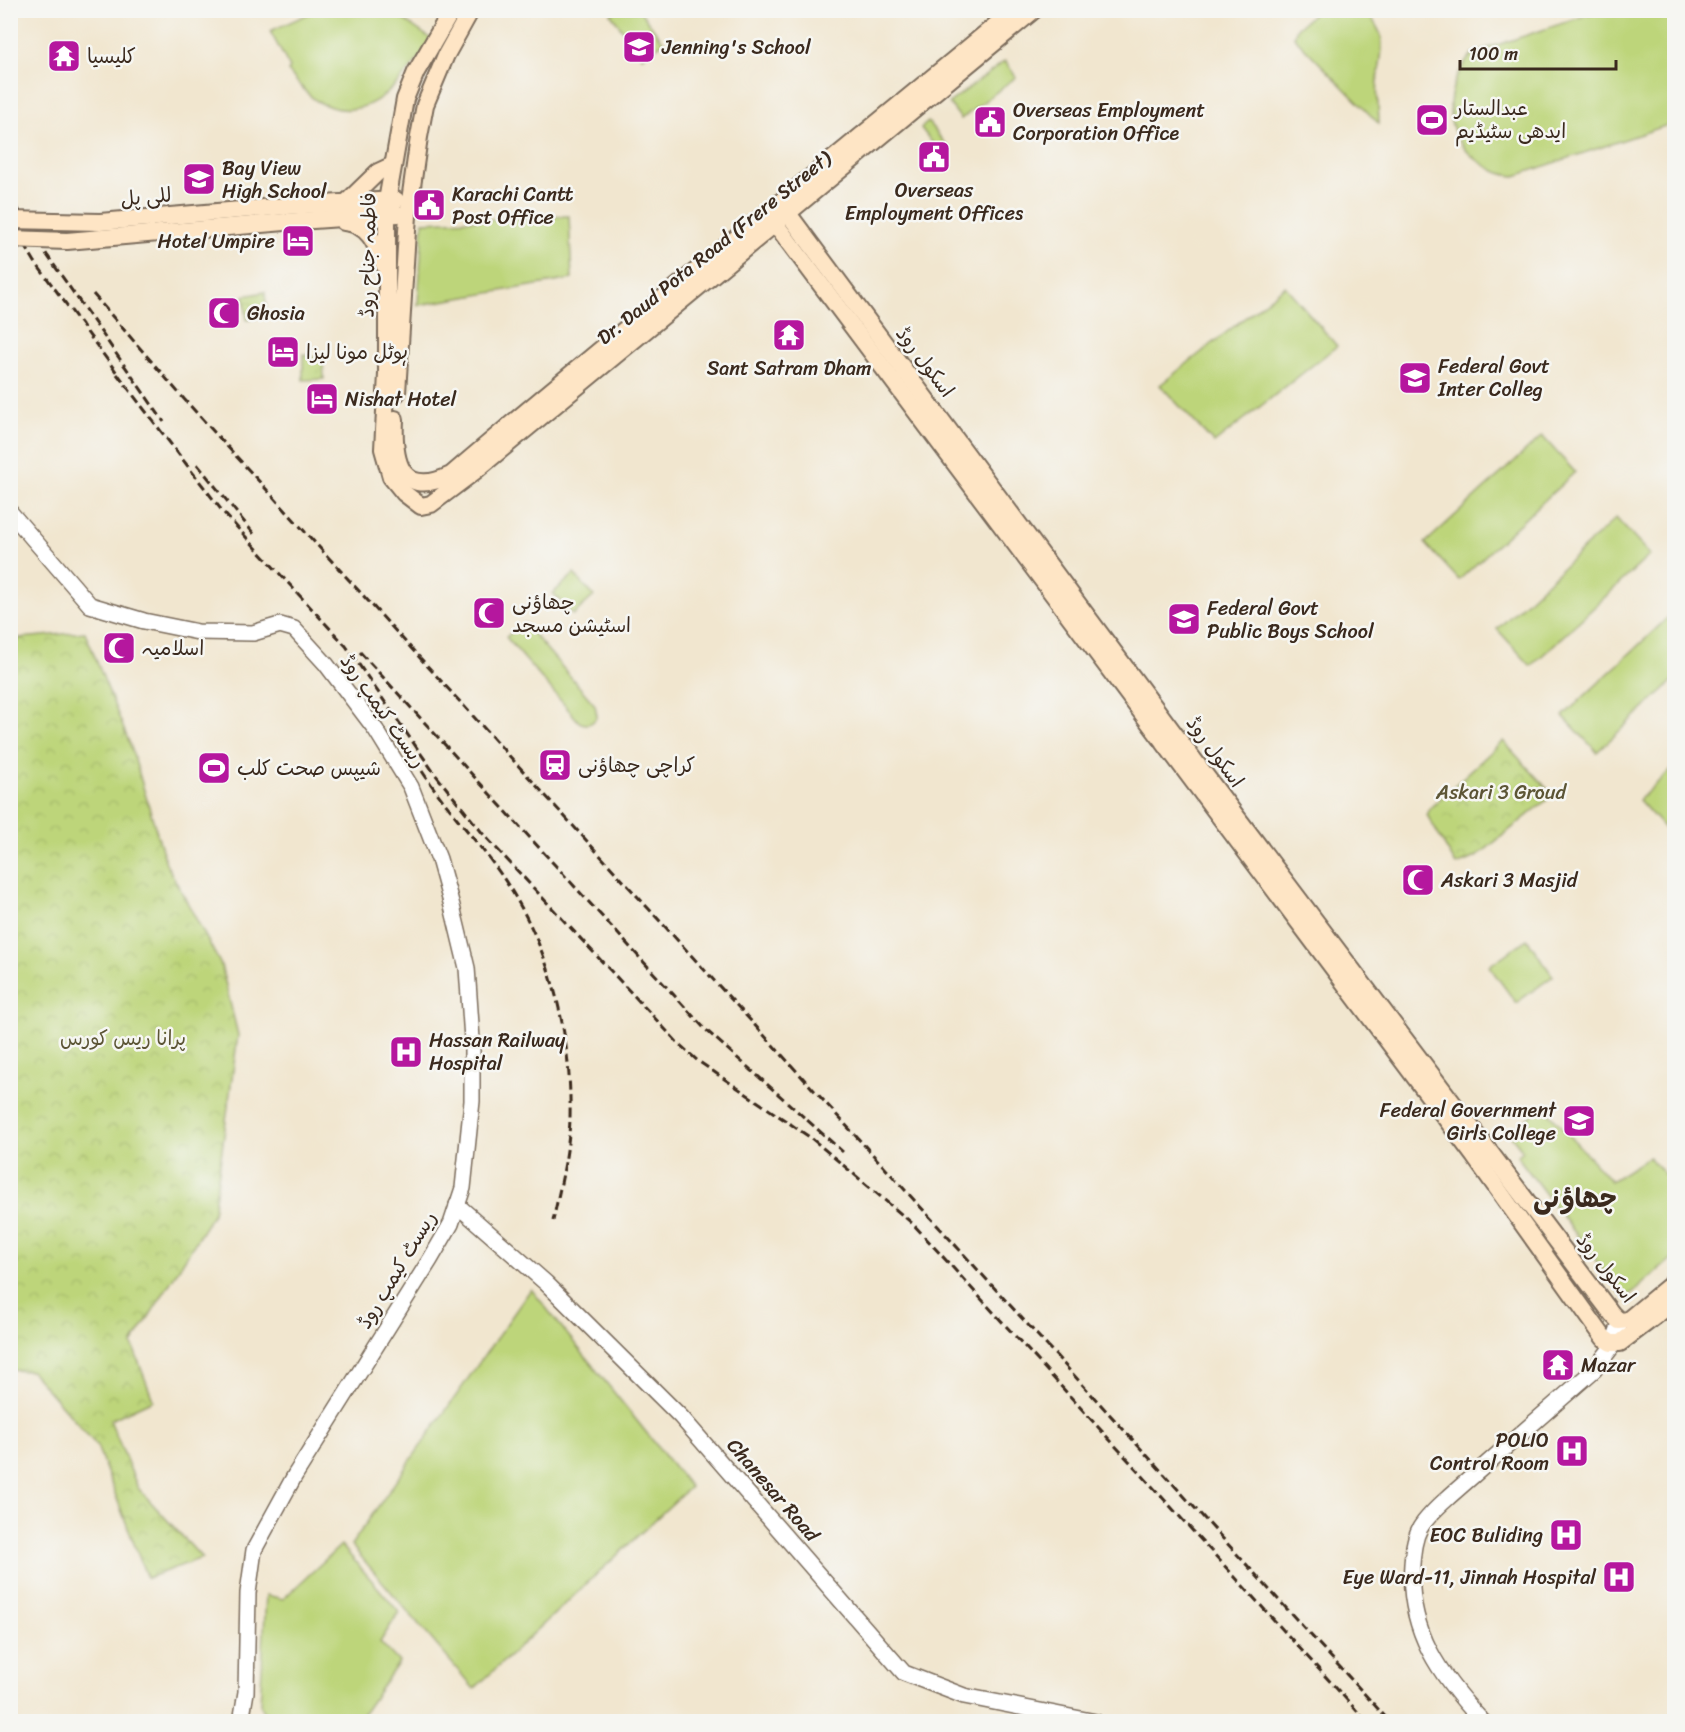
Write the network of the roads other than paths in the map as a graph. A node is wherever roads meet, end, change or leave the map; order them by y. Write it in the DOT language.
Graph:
graph roads {
  1 [pos="452,10"];
  2 [pos="471,10"];
  3 [pos="1014,10"];
  4 [pos="1034,10"];
  5 [pos="393,165"];
  6 [pos="346,203"];
  7 [pos="387,207"];
  8 [pos="409,207"];
  9 [pos="285,214"];
  10 [pos="778,214"];
  11 [pos="10,220"];
  12 [pos="303,220"];
  13 [pos="10,239"];
  14 [pos="388,277"];
  15 [pos="419,483"];
  16 [pos="415,503"];
  17 [pos="10,512"];
  18 [pos="1361,993"];
  19 [pos="457,1205"];
  20 [pos="1674,1282"];
  21 [pos="1674,1302"];
  22 [pos="1621,1321"];
  23 [pos="1613,1344"];
  24 [pos="242,1722"];
  25 [pos="1096,1722"];
  26 [pos="1484,1722"];
  1 -- 5 [label="main road, فاطمہ جناح روڈ"];
  2 -- 8 [label="main road, فاطمہ جناح روڈ"];
  3 -- 10 [label="main road, Dr. Daud Pota Road (Frere Street)"];
  4 -- 10 [label="main road, Dr. Daud Pota Road (Frere Street)"];
  5 -- 6 [label="main road"];
  5 -- 7 [label="main road, فاطمہ جناح روڈ"];
  6 -- 7 [label="main road"];
  6 -- 9 [label="main road"];
  7 -- 8 [label="main road"];
  7 -- 12 [label="main road"];
  7 -- 14 [label="main road, فاطمہ جناح روڈ"];
  8 -- 15 [label="main road, فاطمہ جناح روڈ"];
  9 -- 11 [label="main road, للی پل, bridge"];
  9 -- 12 [label="main road"];
  9 -- 13 [label="main road, للی پل, bridge"];
  10 -- 15 [label="main road, Dr. Daud Pota Road (Frere Street)"];
  10 -- 16 [label="main road, Dr. Daud Pota Road (Frere Street)"];
  10 -- 18 [label="main road, اسکول روڈ"];
  12 -- 14 [label="main road"];
  14 -- 16 [label="main road, فاطمہ جناح روڈ"];
  17 -- 19 [label="street, ریسٹ کیمپ روڈ"];
  18 -- 22 [label="main road, اسکول روڈ"];
  18 -- 23 [label="main road, اسکول روڈ"];
  19 -- 24 [label="street, ریسٹ کیمپ روڈ"];
  19 -- 25 [label="street, Chanesar Road"];
  20 -- 22 [label="main road"];
  21 -- 23 [label="main road"];
  22 -- 23 [label="street"];
  23 -- 26 [label="street"];
}
